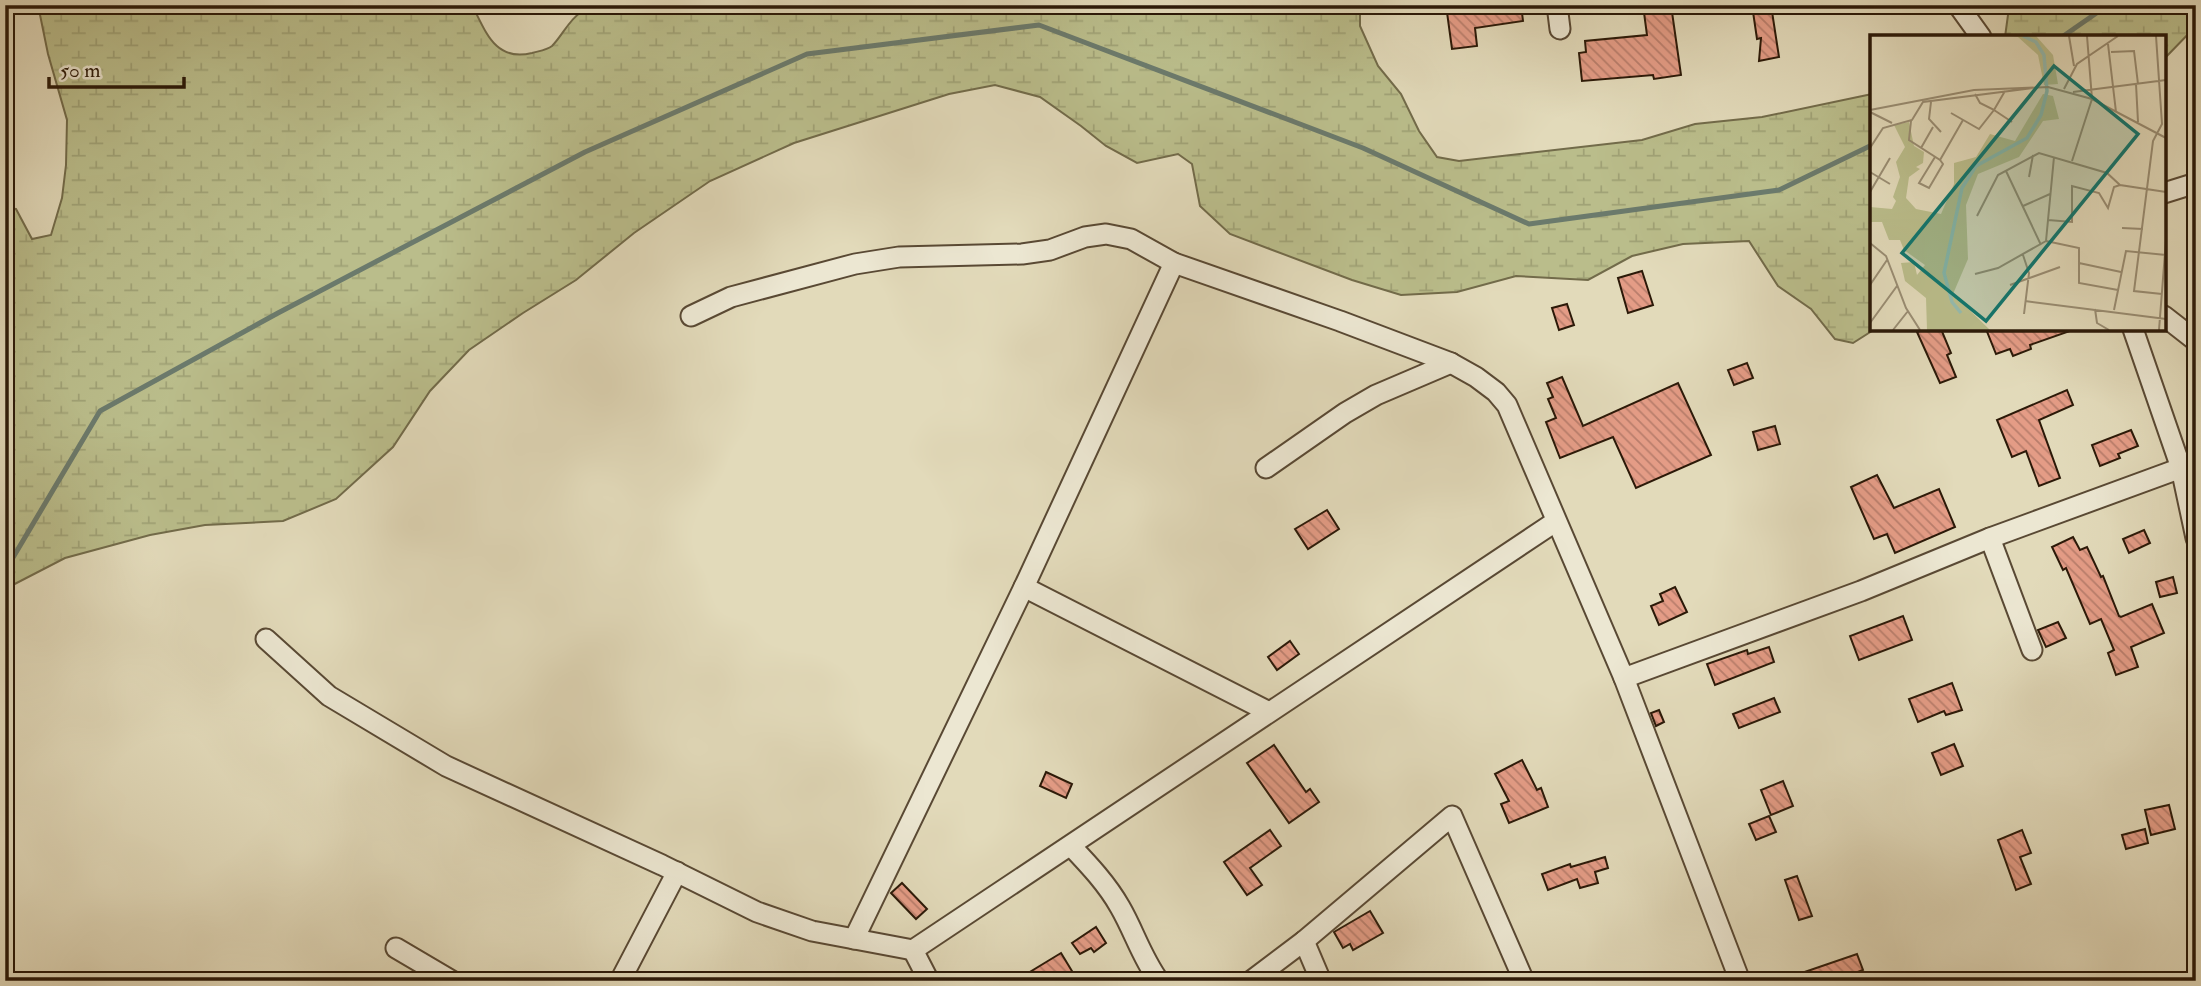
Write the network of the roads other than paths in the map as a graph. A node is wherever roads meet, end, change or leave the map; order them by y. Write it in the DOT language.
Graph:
graph roads {
  1 [pos="1557,5"];
  2 [pos="1958,5"];
  3 [pos="1560,29"];
  4 [pos="1980,35"];
  5 [pos="2196,183"];
  6 [pos="2166,192"];
  7 [pos="1174,263"];
  8 [pos="691,316"];
  9 [pos="2166,318"];
  10 [pos="2134,331"];
  11 [pos="2196,341"];
  12 [pos="1451,363"];
  13 [pos="2188,462"];
  14 [pos="1266,468"];
  15 [pos="1555,522"];
  16 [pos="1990,538"];
  17 [pos="2196,538"];
  18 [pos="1024,587"];
  19 [pos="266,639"];
  20 [pos="2032,650"];
  21 [pos="1624,678"];
  22 [pos="1269,712"];
  23 [pos="1072,846"];
  24 [pos="677,872"];
  25 [pos="854,939"];
  26 [pos="1304,941"];
  27 [pos="396,948"];
  28 [pos="913,950"];
  29 [pos="452,981"];
  30 [pos="620,981"];
  31 [pos="929,981"];
  32 [pos="1159,981"];
  33 [pos="1251,981"];
  34 [pos="1321,981"];
  35 [pos="1524,981"];
  36 [pos="1740,981"];
  1 -- 3 [label="street"];
  2 -- 4 [label="street"];
  5 -- 6 [label="street"];
  7 -- 8 [label="street"];
  7 -- 12 [label="street"];
  7 -- 18 [label="street"];
  9 -- 11 [label="street"];
  10 -- 13 [label="street"];
  12 -- 14 [label="street"];
  12 -- 15 [label="street"];
  13 -- 16 [label="street"];
  13 -- 17 [label="street"];
  15 -- 21 [label="street"];
  15 -- 22 [label="street"];
  16 -- 20 [label="street"];
  16 -- 21 [label="street"];
  18 -- 22 [label="street"];
  18 -- 25 [label="street"];
  19 -- 24 [label="street"];
  21 -- 36 [label="street"];
  22 -- 23 [label="street"];
  23 -- 28 [label="street"];
  23 -- 32 [label="street"];
  24 -- 25 [label="street"];
  24 -- 30 [label="street"];
  25 -- 28 [label="street"];
  26 -- 33 [label="street"];
  26 -- 34 [label="street"];
  26 -- 35 [label="street"];
  27 -- 29 [label="street"];
  28 -- 31 [label="street"];
}
